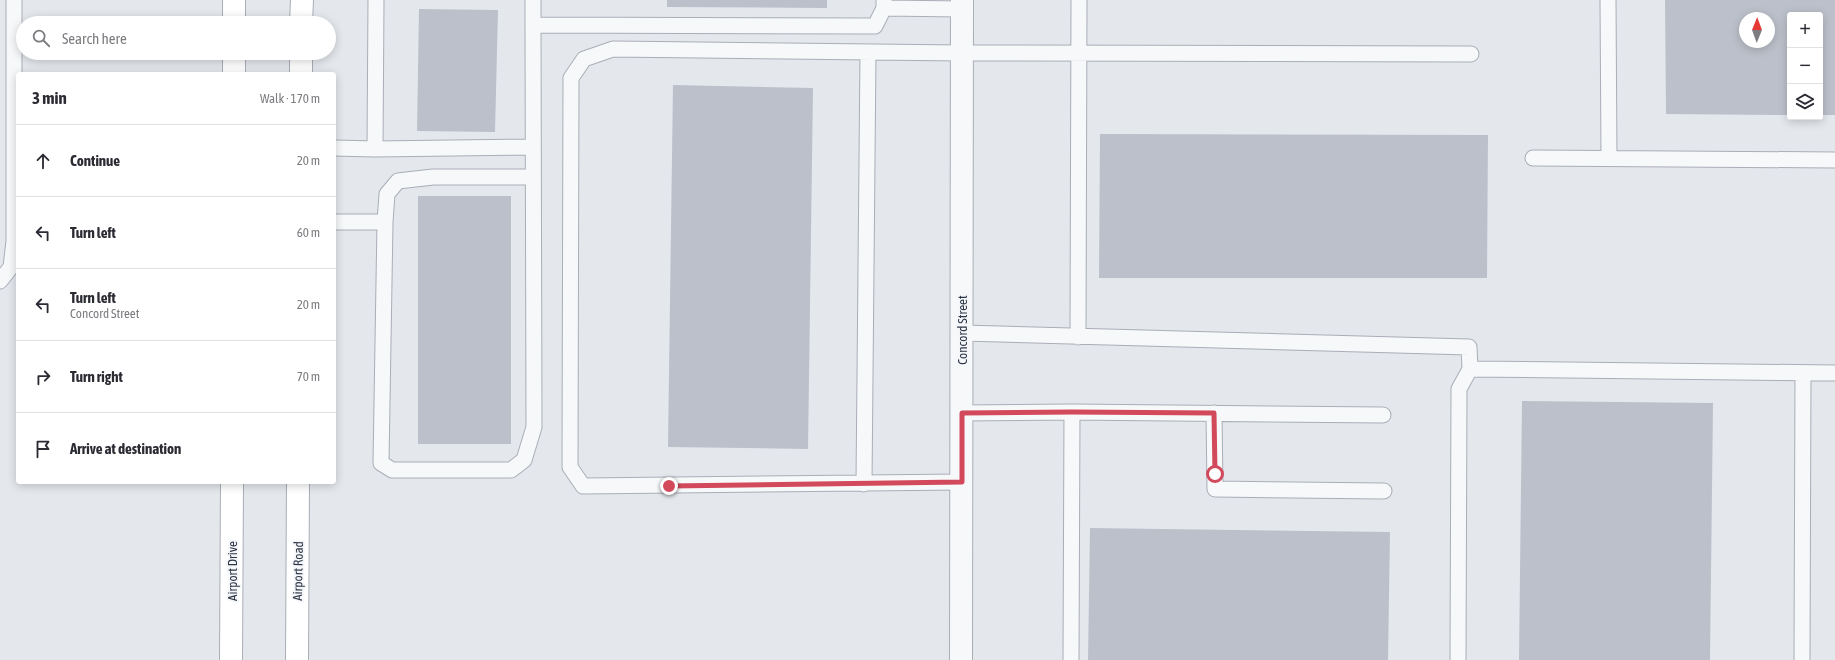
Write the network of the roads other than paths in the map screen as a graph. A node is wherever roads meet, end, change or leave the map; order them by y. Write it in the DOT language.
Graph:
graph roads {
  1 [pos="14,0"];
  2 [pos="234,0"];
  3 [pos="302,0"];
  4 [pos="376,0"];
  5 [pos="533,0"];
  6 [pos="1079,0"];
  7 [pos="1608,0"];
  8 [pos="884,4"];
  9 [pos="962,4"];
  10 [pos="234,16"];
  11 [pos="302,16"];
  12 [pos="533,24"];
  13 [pos="868,52"];
  14 [pos="962,53"];
  15 [pos="1079,53"];
  16 [pos="1471,54"];
  17 [pos="234,60"];
  18 [pos="301,60"];
  19 [pos="234,72"];
  20 [pos="301,72"];
  21 [pos="533,147"];
  22 [pos="336,148"];
  23 [pos="375,149"];
  24 [pos="1532,158"];
  25 [pos="1609,158"];
  26 [pos="1835,160"];
  27 [pos="533,177"];
  28 [pos="336,222"];
  29 [pos="385,222"];
  30 [pos="0,281"];
  31 [pos="962,333"];
  32 [pos="1078,337"];
  33 [pos="1470,369"];
  34 [pos="1803,373"];
  35 [pos="1835,373"];
  36 [pos="1072,412"];
  37 [pos="962,413"];
  38 [pos="1214,413"];
  39 [pos="1383,415"];
  40 [pos="962,482"];
  41 [pos="232,484"];
  42 [pos="298,484"];
  43 [pos="864,484"];
  44 [pos="1384,491"];
  45 [pos="231,660"];
  46 [pos="297,660"];
  47 [pos="961,660"];
  48 [pos="1071,660"];
  49 [pos="1458,660"];
  50 [pos="1802,660"];
  1 -- 30 [label="lane"];
  2 -- 10 [label="main road"];
  3 -- 11 [label="main road"];
  4 -- 23 [label="lane"];
  5 -- 12 [label="lane"];
  6 -- 15 [label="lane"];
  7 -- 25 [label="lane"];
  8 -- 9 [label="lane"];
  8 -- 12 [label="lane"];
  9 -- 14 [label="street, Concord Street"];
  12 -- 21 [label="lane"];
  13 -- 14 [label="lane"];
  13 -- 43 [label="lane"];
  13 -- 43 [label="lane"];
  14 -- 15 [label="lane"];
  14 -- 31 [label="street, Concord Street"];
  15 -- 16 [label="lane"];
  15 -- 32 [label="lane"];
  17 -- 19 [label="main road"];
  18 -- 20 [label="main road"];
  21 -- 23 [label="lane"];
  21 -- 27 [label="lane"];
  22 -- 23 [label="lane"];
  24 -- 25 [label="lane"];
  25 -- 26 [label="lane"];
  27 -- 29 [label="lane"];
  27 -- 29 [label="lane"];
  28 -- 29 [label="lane"];
  31 -- 32 [label="lane"];
  31 -- 37 [label="street, Concord Street"];
  32 -- 33 [label="lane"];
  33 -- 34 [label="lane"];
  33 -- 49 [label="lane"];
  34 -- 35 [label="lane"];
  34 -- 50 [label="lane"];
  36 -- 37 [label="lane"];
  36 -- 38 [label="lane"];
  36 -- 48 [label="lane"];
  37 -- 40 [label="street, Concord Street"];
  38 -- 39 [label="lane"];
  38 -- 44 [label="lane"];
  40 -- 43 [label="lane"];
  40 -- 47 [label="street, Concord Street"];
  41 -- 45 [label="main road, Airport Drive"];
  42 -- 46 [label="main road, Airport Road"];
}
